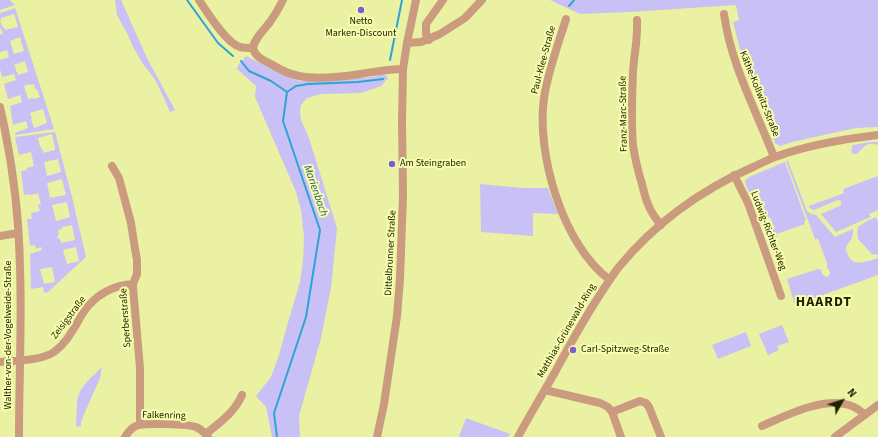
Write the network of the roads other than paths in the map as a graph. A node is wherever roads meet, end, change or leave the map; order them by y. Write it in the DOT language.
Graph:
graph roads {
  1 [pos="199,0"];
  2 [pos="283,0"];
  3 [pos="416,0"];
  4 [pos="443,0"];
  5 [pos="482,0"];
  6 [pos="724,14"];
  7 [pos="566,20"];
  8 [pos="638,20"];
  9 [pos="429,40"];
  10 [pos="407,43"];
  11 [pos="253,48"];
  12 [pos="403,69"];
  13 [pos="0,107"];
  14 [pos="878,135"];
  15 [pos="774,158"];
  16 [pos="112,166"];
  17 [pos="734,175"];
  18 [pos="661,225"];
  19 [pos="18,233"];
  20 [pos="0,236"];
  21 [pos="610,280"];
  22 [pos="133,284"];
  23 [pos="781,296"];
  24 [pos="20,359"];
  25 [pos="0,362"];
  26 [pos="545,390"];
  27 [pos="242,394"];
  28 [pos="878,405"];
  29 [pos="612,412"];
  30 [pos="865,415"];
  31 [pos="140,425"];
  32 [pos="762,426"];
  33 [pos="207,436"];
  34 [pos="19,437"];
  35 [pos="125,437"];
  36 [pos="377,437"];
  37 [pos="518,437"];
  38 [pos="621,437"];
  39 [pos="661,437"];
  40 [pos="835,437"];
  1 -- 11 [label="street"];
  2 -- 11 [label="street"];
  3 -- 10 [label="street, Dittelbrunner Straße"];
  4 -- 9 [label="street"];
  5 -- 9 [label="street"];
  6 -- 15 [label="street, Käthe-Kollwitz-Straße"];
  7 -- 21 [label="street, Paul-Klee-Straße"];
  8 -- 18 [label="street, Franz-Marc-Straße"];
  9 -- 10 [label="street"];
  10 -- 12 [label="street, Dittelbrunner Straße"];
  11 -- 12 [label="street"];
  12 -- 36 [label="street, Dittelbrunner Straße"];
  13 -- 19 [label="street, Walther-von-der-Vogelweide-Straße"];
  14 -- 15 [label="street, Matthias-Grünewald-Ring"];
  15 -- 17 [label="street, Matthias-Grünewald-Ring"];
  16 -- 22 [label="street, Sperberstraße"];
  17 -- 18 [label="street, Matthias-Grünewald-Ring"];
  17 -- 23 [label="street, Ludwig-Richter-Weg"];
  18 -- 21 [label="street, Matthias-Grünewald-Ring"];
  19 -- 20 [label="street"];
  19 -- 24 [label="street, Walther-von-der-Vogelweide-Straße"];
  21 -- 26 [label="street, Matthias-Grünewald-Ring"];
  22 -- 24 [label="street, Zeisigstraße"];
  22 -- 31 [label="street, Sperberstraße"];
  24 -- 25 [label="street, Zeisigstraße"];
  24 -- 34 [label="street, Walther-von-der-Vogelweide-Straße"];
  26 -- 29 [label="street"];
  26 -- 37 [label="street, Matthias-Grünewald-Ring"];
  27 -- 33 [label="street, Falkenring"];
  28 -- 30 [label="street"];
  29 -- 38 [label="street"];
  29 -- 39 [label="street"];
  30 -- 32 [label="street"];
  30 -- 40 [label="street"];
  31 -- 33 [label="street, Falkenring"];
  31 -- 35 [label="street, Falkenring"];
}
